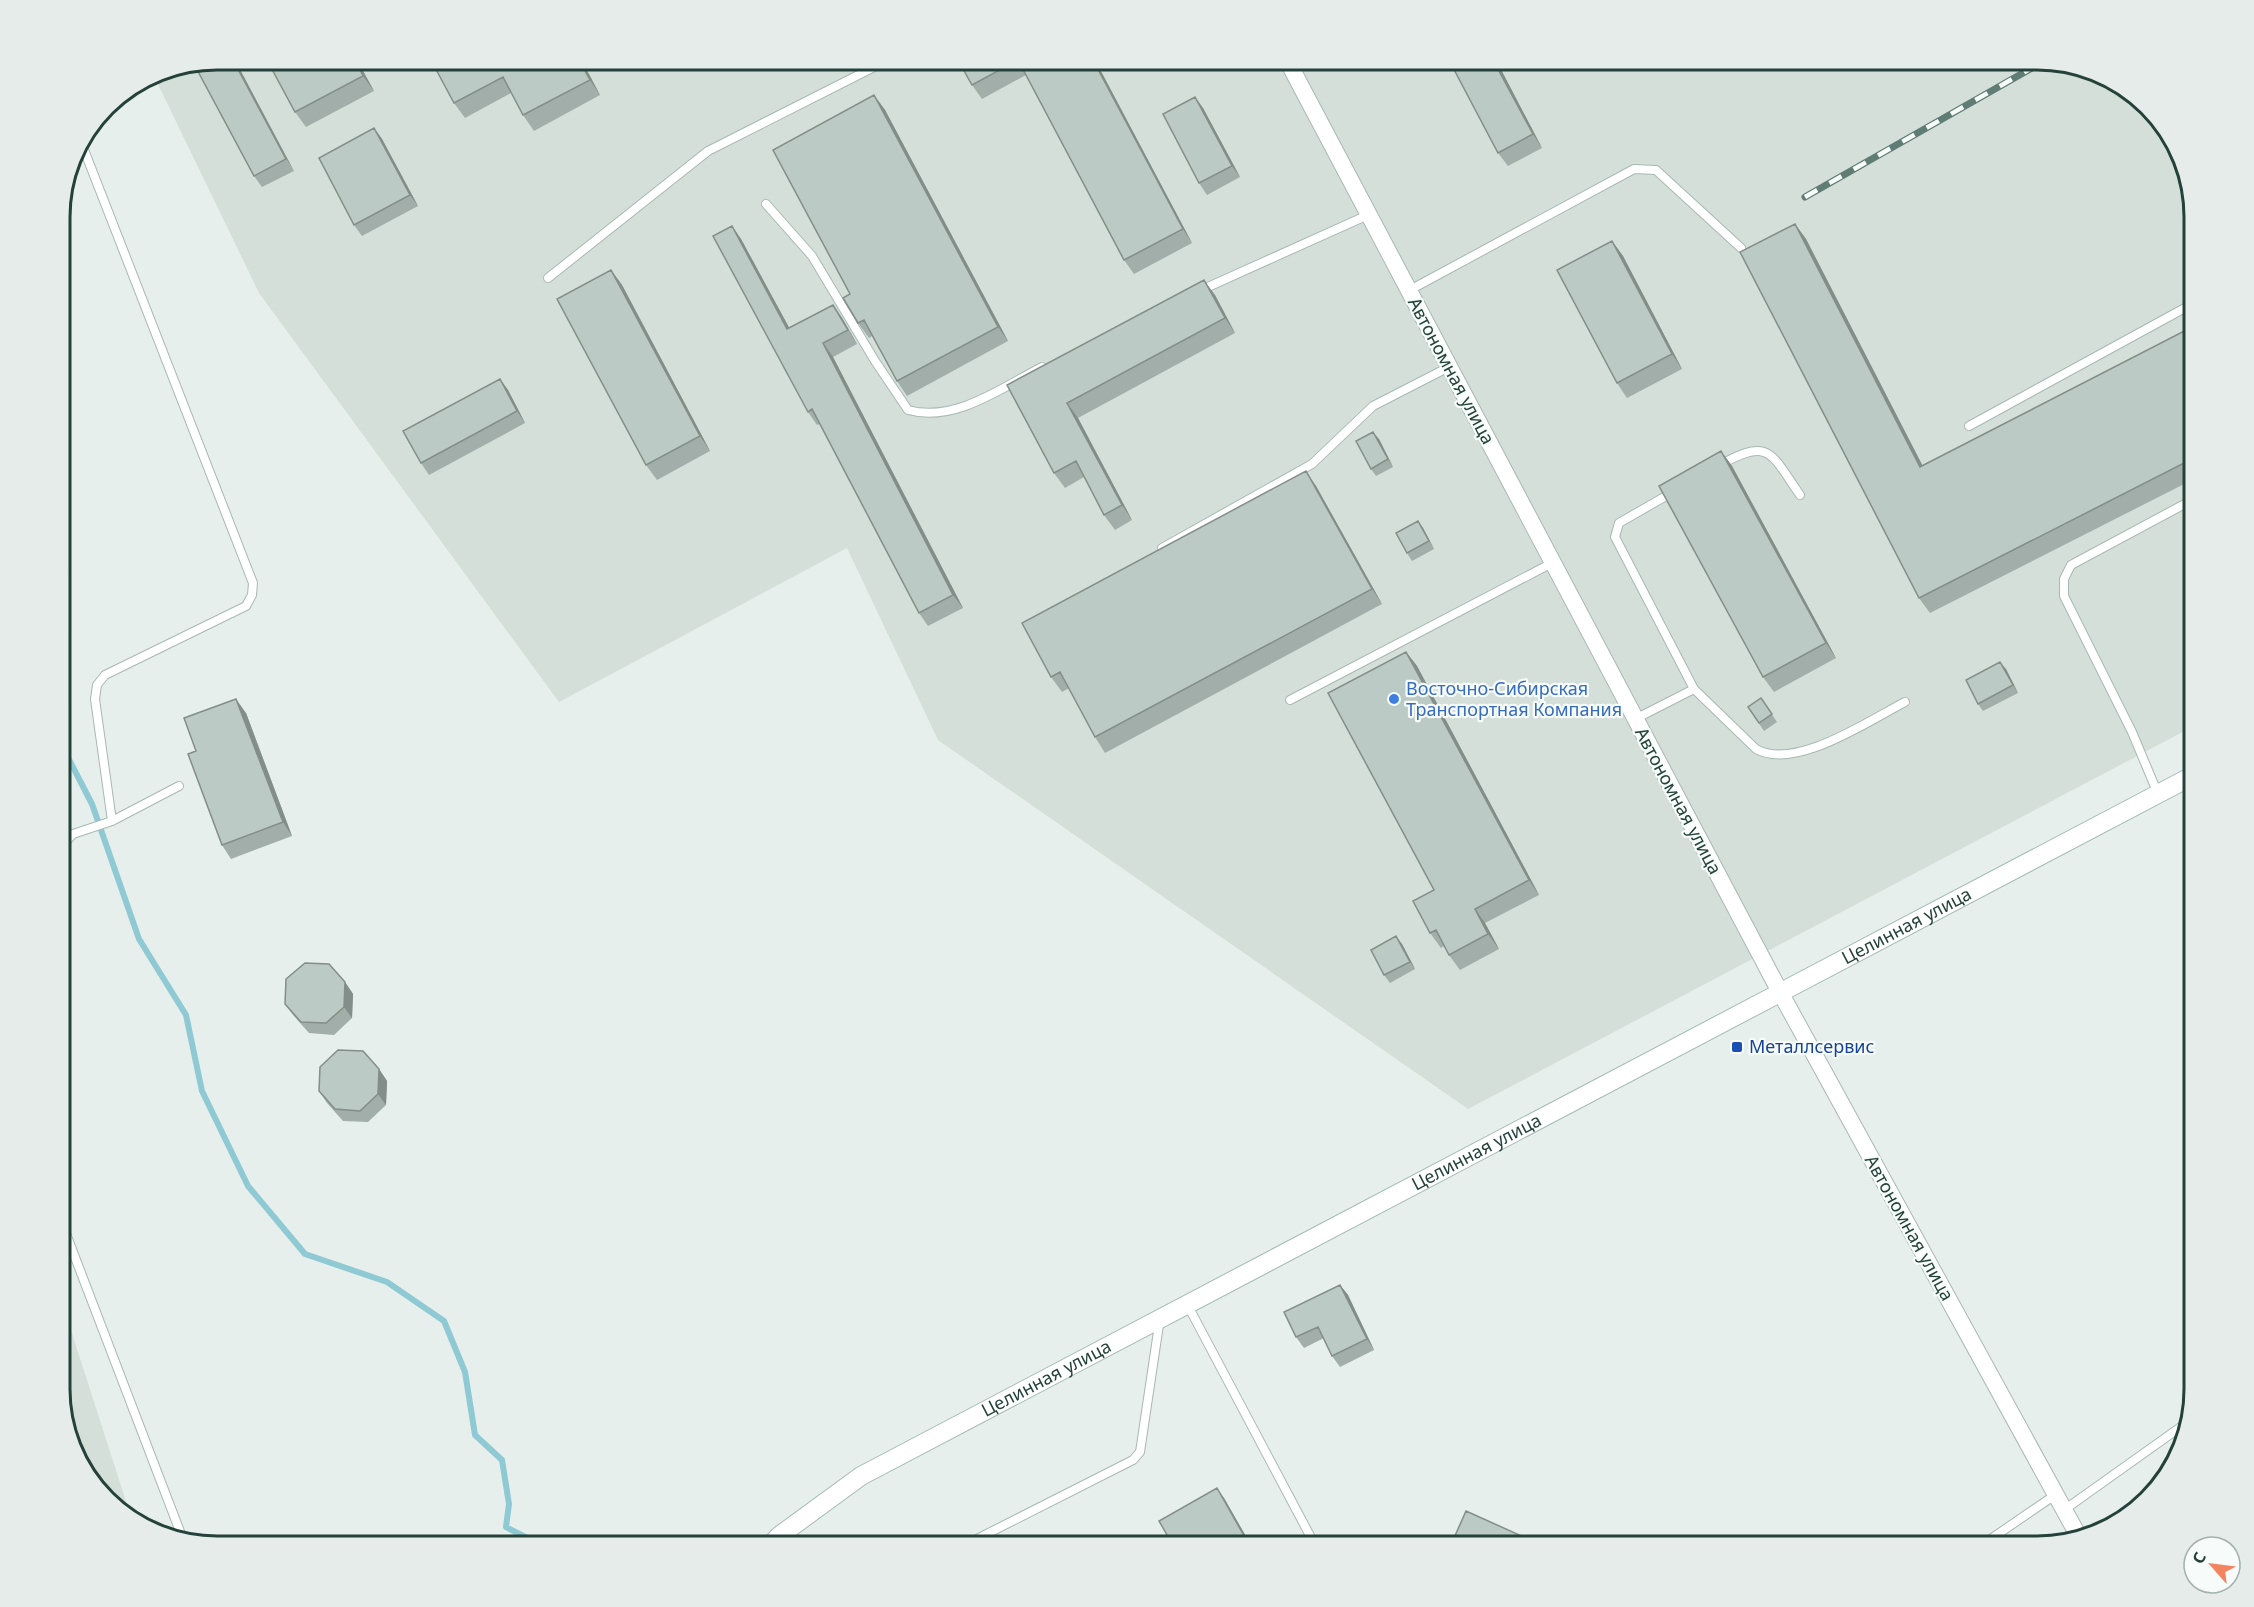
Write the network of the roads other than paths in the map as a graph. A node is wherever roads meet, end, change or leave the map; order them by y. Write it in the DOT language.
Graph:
graph roads {
  1 [pos="866,71"];
  2 [pos="1293,71"];
  3 [pos="85,153"];
  4 [pos="766,204"];
  5 [pos="1368,215"];
  6 [pos="1741,248"];
  7 [pos="548,278"];
  8 [pos="1408,291"];
  9 [pos="1194,294"];
  10 [pos="2184,308"];
  11 [pos="1046,365"];
  12 [pos="1449,367"];
  13 [pos="1969,426"];
  14 [pos="1706,473"];
  15 [pos="1677,490"];
  16 [pos="1800,495"];
  17 [pos="2184,504"];
  18 [pos="1151,554"];
  19 [pos="1552,563"];
  20 [pos="1694,689"];
  21 [pos="1290,700"];
  22 [pos="1905,702"];
  23 [pos="1635,719"];
  24 [pos="2184,780"];
  25 [pos="179,786"];
  26 [pos="2158,794"];
  27 [pos="112,821"];
  28 [pos="71,836"];
  29 [pos="1780,992"];
  30 [pos="71,1247"];
  31 [pos="1187,1303"];
  32 [pos="1160,1317"];
  33 [pos="2178,1429"];
  34 [pos="2055,1495"];
  35 [pos="2064,1510"];
  36 [pos="2076,1531"];
  37 [pos="180,1532"];
  38 [pos="781,1536"];
  39 [pos="983,1536"];
  40 [pos="1310,1536"];
  41 [pos="1995,1536"];
  1 -- 7 [label="lane"];
  2 -- 5 [label="street, Автономная улица"];
  3 -- 27 [label="lane"];
  4 -- 11 [label="lane"];
  5 -- 8 [label="street, Автономная улица"];
  5 -- 9 [label="lane"];
  6 -- 8 [label="lane"];
  8 -- 12 [label="street, Автономная улица"];
  10 -- 13 [label="lane"];
  12 -- 18 [label="lane"];
  12 -- 19 [label="street, Автономная улица"];
  14 -- 16 [label="lane"];
  15 -- 20 [label="lane"];
  17 -- 26 [label="lane"];
  19 -- 21 [label="lane"];
  19 -- 23 [label="street, Автономная улица"];
  20 -- 22 [label="lane"];
  20 -- 23 [label="lane"];
  23 -- 29 [label="street, Автономная улица"];
  24 -- 26 [label="street, Целинная улица"];
  25 -- 27 [label="lane"];
  26 -- 29 [label="street, Целинная улица"];
  27 -- 28 [label="lane"];
  29 -- 31 [label="street, Целинная улица"];
  29 -- 34 [label="street, Автономная улица"];
  30 -- 37 [label="lane"];
  31 -- 32 [label="street, Целинная улица"];
  31 -- 40 [label="lane"];
  32 -- 38 [label="street, Целинная улица"];
  32 -- 39 [label="lane"];
  33 -- 35 [label="lane"];
  34 -- 35 [label="street, Автономная улица"];
  34 -- 41 [label="lane"];
  35 -- 36 [label="street, Автономная улица"];
}
